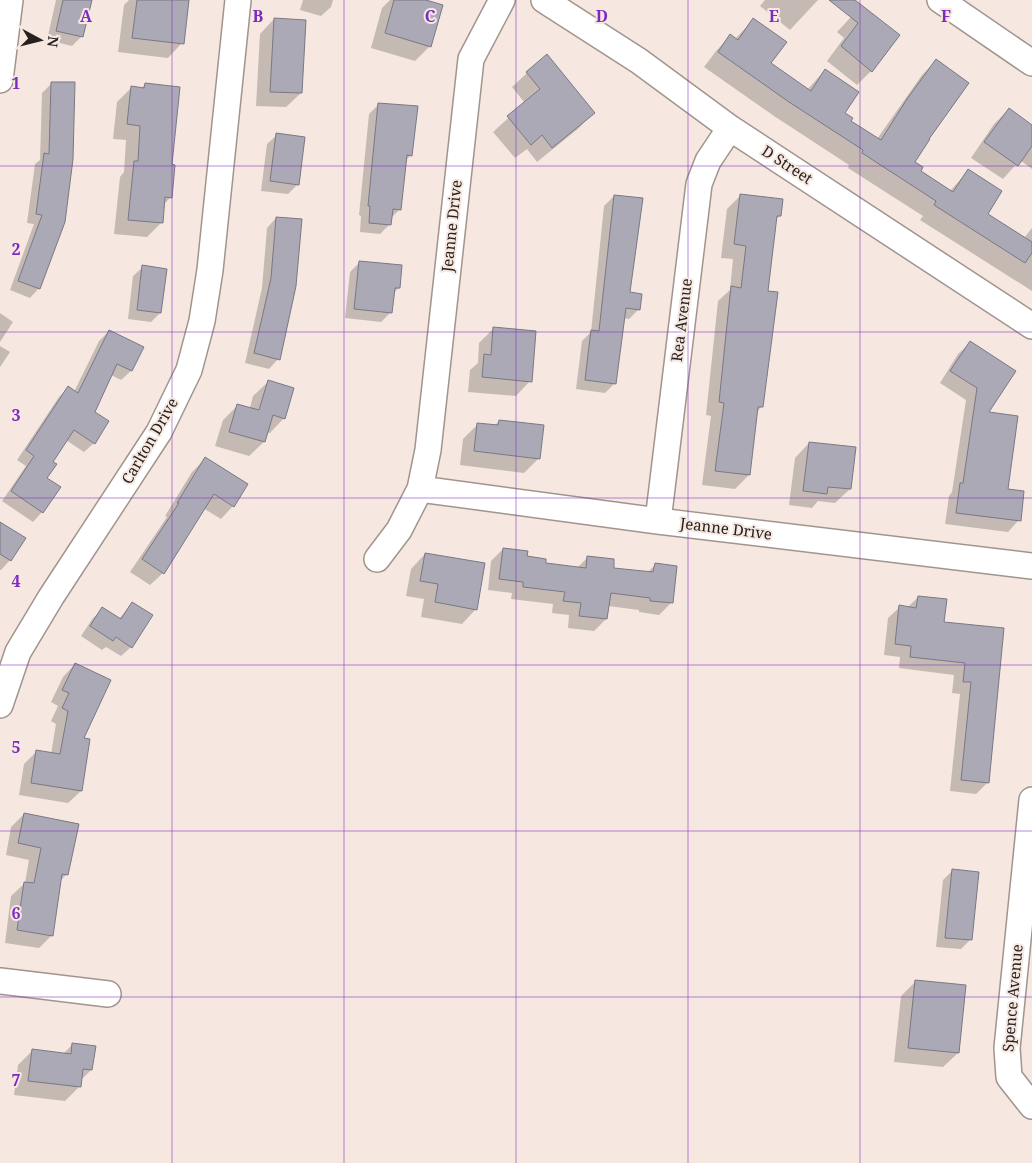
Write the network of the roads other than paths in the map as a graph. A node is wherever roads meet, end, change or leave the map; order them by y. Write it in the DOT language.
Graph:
graph roads {
  1 [pos="10,0"];
  2 [pos="238,0"];
  3 [pos="502,0"];
  4 [pos="522,0"];
  5 [pos="544,0"];
  6 [pos="940,0"];
  7 [pos="1032,64"];
  8 [pos="0,80"];
  9 [pos="730,128"];
  10 [pos="1032,326"];
  11 [pos="420,488"];
  12 [pos="658,521"];
  13 [pos="377,559"];
  14 [pos="1032,566"];
  15 [pos="0,705"];
  16 [pos="1032,800"];
  17 [pos="0,981"];
  18 [pos="108,994"];
  19 [pos="1032,1106"];
  1 -- 8 [label="street"];
  2 -- 15 [label="street, Carlton Drive"];
  3 -- 4 [label="street"];
  3 -- 11 [label="street, Jeanne Drive"];
  5 -- 9 [label="street, D Street"];
  6 -- 7 [label="street"];
  9 -- 10 [label="street, D Street"];
  9 -- 12 [label="street, Rea Avenue"];
  11 -- 12 [label="street, Jeanne Drive"];
  11 -- 13 [label="street, Jeanne Drive"];
  12 -- 14 [label="street, Jeanne Drive"];
  16 -- 19 [label="street, Spence Avenue"];
  17 -- 18 [label="street"];
}
